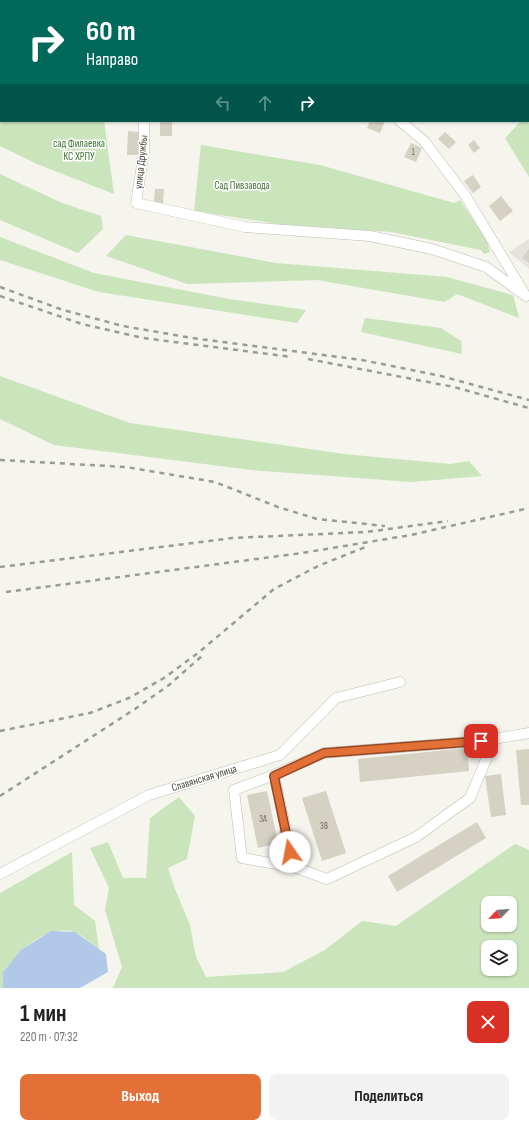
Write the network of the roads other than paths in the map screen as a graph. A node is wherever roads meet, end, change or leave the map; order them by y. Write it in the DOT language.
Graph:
graph roads {
  1 [pos="144,122"];
  2 [pos="401,122"];
  3 [pos="527,299"];
  4 [pos="400,682"];
  5 [pos="529,733"];
  6 [pos="495,738"];
  7 [pos="274,776"];
  8 [pos="294,867"];
  9 [pos="0,874"];
  1 -- 3 [label="street, улица Дружбы"];
  2 -- 3 [label="street"];
  4 -- 9 [label="street, Славянская улица"];
  5 -- 6 [label="street"];
  6 -- 7 [label="street"];
  6 -- 8 [label="street"];
  7 -- 8 [label="street"];
  7 -- 8 [label="street"];
}
